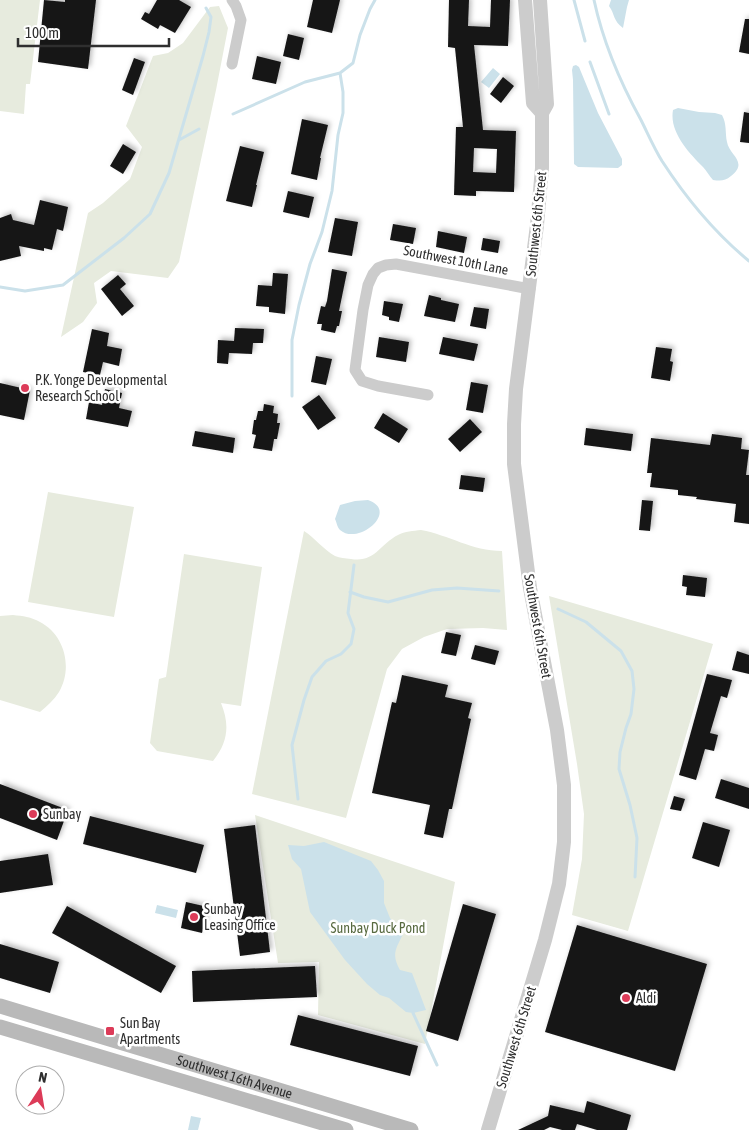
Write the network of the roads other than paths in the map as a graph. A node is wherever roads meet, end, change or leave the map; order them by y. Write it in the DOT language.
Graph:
graph roads {
  1 [pos="232,0"];
  2 [pos="525,0"];
  3 [pos="540,0"];
  4 [pos="232,64"];
  5 [pos="542,113"];
  6 [pos="530,289"];
  7 [pos="428,395"];
  8 [pos="0,1006"];
  9 [pos="0,1027"];
  10 [pos="346,1130"];
  11 [pos="411,1130"];
  12 [pos="488,1130"];
  1 -- 4 [label="street"];
  2 -- 5 [label="street, Southwest 6th Street"];
  3 -- 5 [label="street, Southwest 6th Street"];
  5 -- 6 [label="street, Southwest 6th Street"];
  6 -- 7 [label="street, Southwest 10th Lane"];
  6 -- 12 [label="street, Southwest 6th Street"];
  8 -- 11 [label="main road, Southwest 16th Avenue"];
  9 -- 10 [label="main road, Southwest 16th Avenue"];
}
